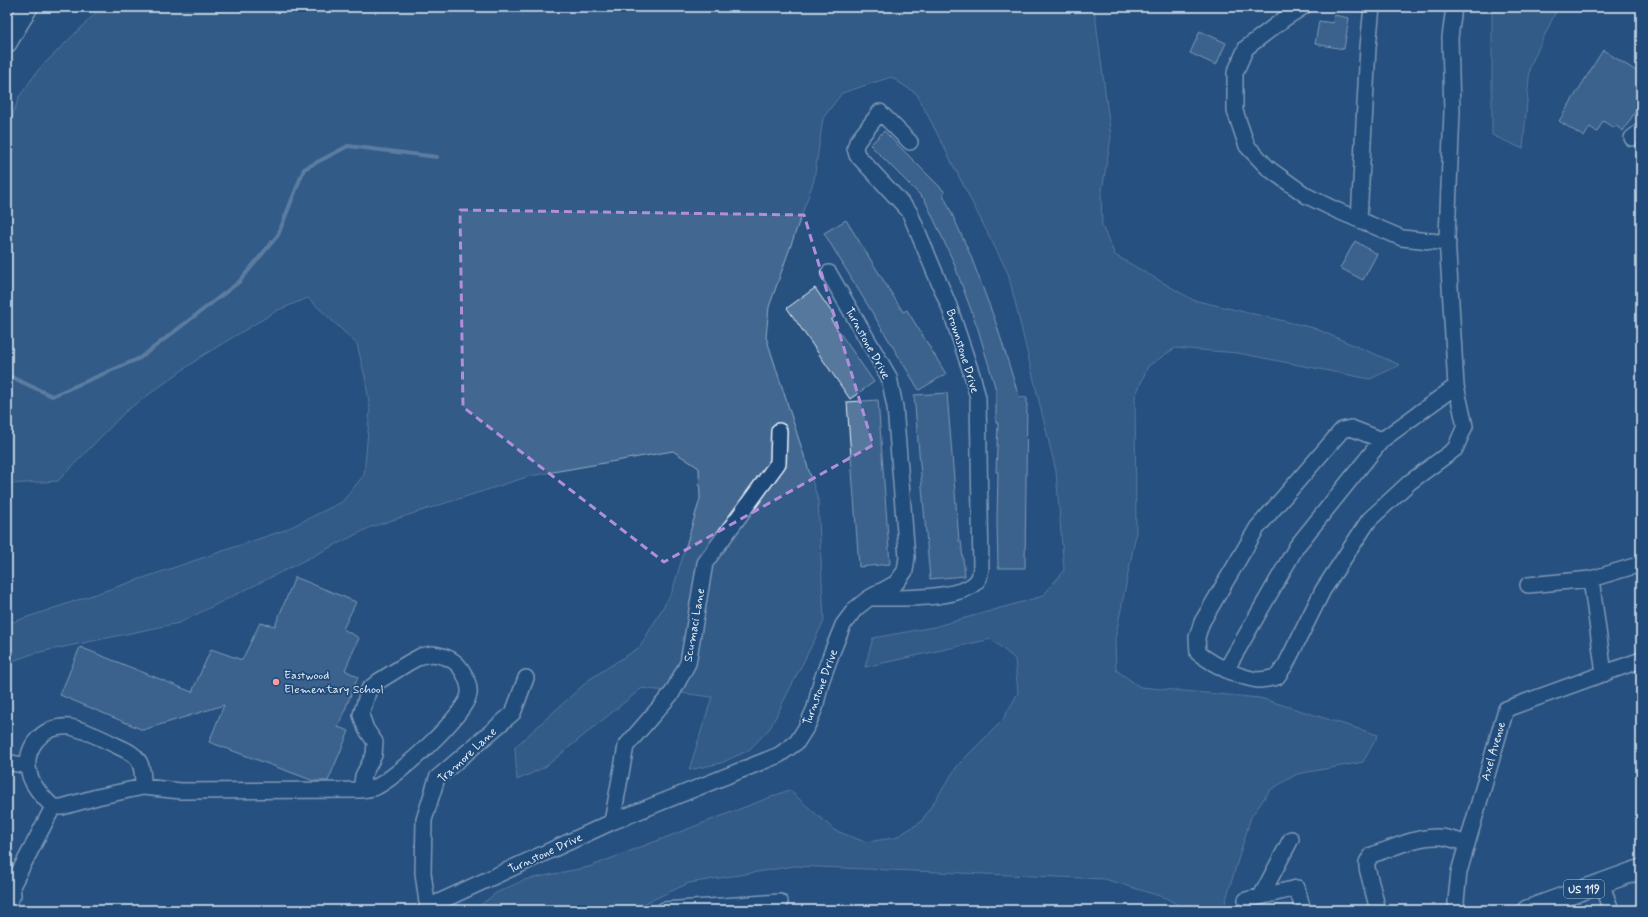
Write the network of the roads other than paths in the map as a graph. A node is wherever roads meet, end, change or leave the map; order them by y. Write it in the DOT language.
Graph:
graph roads {
  1 [pos="28,7"];
  2 [pos="1303,7"];
  3 [pos="1372,7"];
  4 [pos="1454,7"];
  5 [pos="7,43"];
  6 [pos="910,142"];
  7 [pos="1359,220"];
  8 [pos="1448,243"];
  9 [pos="828,273"];
  10 [pos="1456,386"];
  11 [pos="779,431"];
  12 [pos="1382,440"];
  13 [pos="1641,564"];
  14 [pos="1591,579"];
  15 [pos="1528,586"];
  16 [pos="869,598"];
  17 [pos="1641,660"];
  18 [pos="1226,670"];
  19 [pos="1604,674"];
  20 [pos="526,678"];
  21 [pos="7,762"];
  22 [pos="28,766"];
  23 [pos="143,787"];
  24 [pos="361,790"];
  25 [pos="53,807"];
  26 [pos="612,822"];
  27 [pos="1290,839"];
  28 [pos="1467,844"];
  29 [pos="1641,869"];
  30 [pos="1601,883"];
  31 [pos="10,887"];
  32 [pos="1261,896"];
  33 [pos="1246,900"];
  34 [pos="7,904"];
  35 [pos="428,909"];
  36 [pos="664,910"];
  37 [pos="778,910"];
  38 [pos="1303,910"];
  39 [pos="1378,910"];
  40 [pos="1457,910"];
  41 [pos="1526,910"];
  42 [pos="1611,910"];
  1 -- 5 [label="main road"];
  2 -- 7 [label="street"];
  3 -- 7 [label="street"];
  4 -- 8 [label="street"];
  6 -- 16 [label="street, Brownstone Drive"];
  7 -- 8 [label="street"];
  8 -- 10 [label="street"];
  9 -- 16 [label="street, Turnstone Drive"];
  10 -- 12 [label="street"];
  10 -- 18 [label="street"];
  11 -- 26 [label="street, Scumaci Lane"];
  12 -- 18 [label="street"];
  12 -- 18 [label="street"];
  13 -- 14 [label="street"];
  14 -- 15 [label="street"];
  14 -- 19 [label="street"];
  16 -- 26 [label="street, Turnstone Drive"];
  17 -- 19 [label="street, Axel Avenue"];
  19 -- 28 [label="street, Axel Avenue"];
  20 -- 35 [label="street, Tramore Lane"];
  21 -- 22 [label="street"];
  22 -- 23 [label="street"];
  22 -- 25 [label="street"];
  23 -- 24 [label="street"];
  23 -- 25 [label="street"];
  24 -- 24 [label="street"];
  25 -- 31 [label="street"];
  26 -- 35 [label="street, Turnstone Drive"];
  27 -- 32 [label="street"];
  28 -- 39 [label="street"];
  28 -- 40 [label="street, Axel Avenue"];
  29 -- 30 [label="main road, US 119"];
  30 -- 41 [label="main road, US 119"];
  30 -- 42 [label="street"];
  31 -- 34 [label="street"];
  32 -- 33 [label="street"];
  32 -- 38 [label="street"];
  36 -- 37 [label="street"];
}
